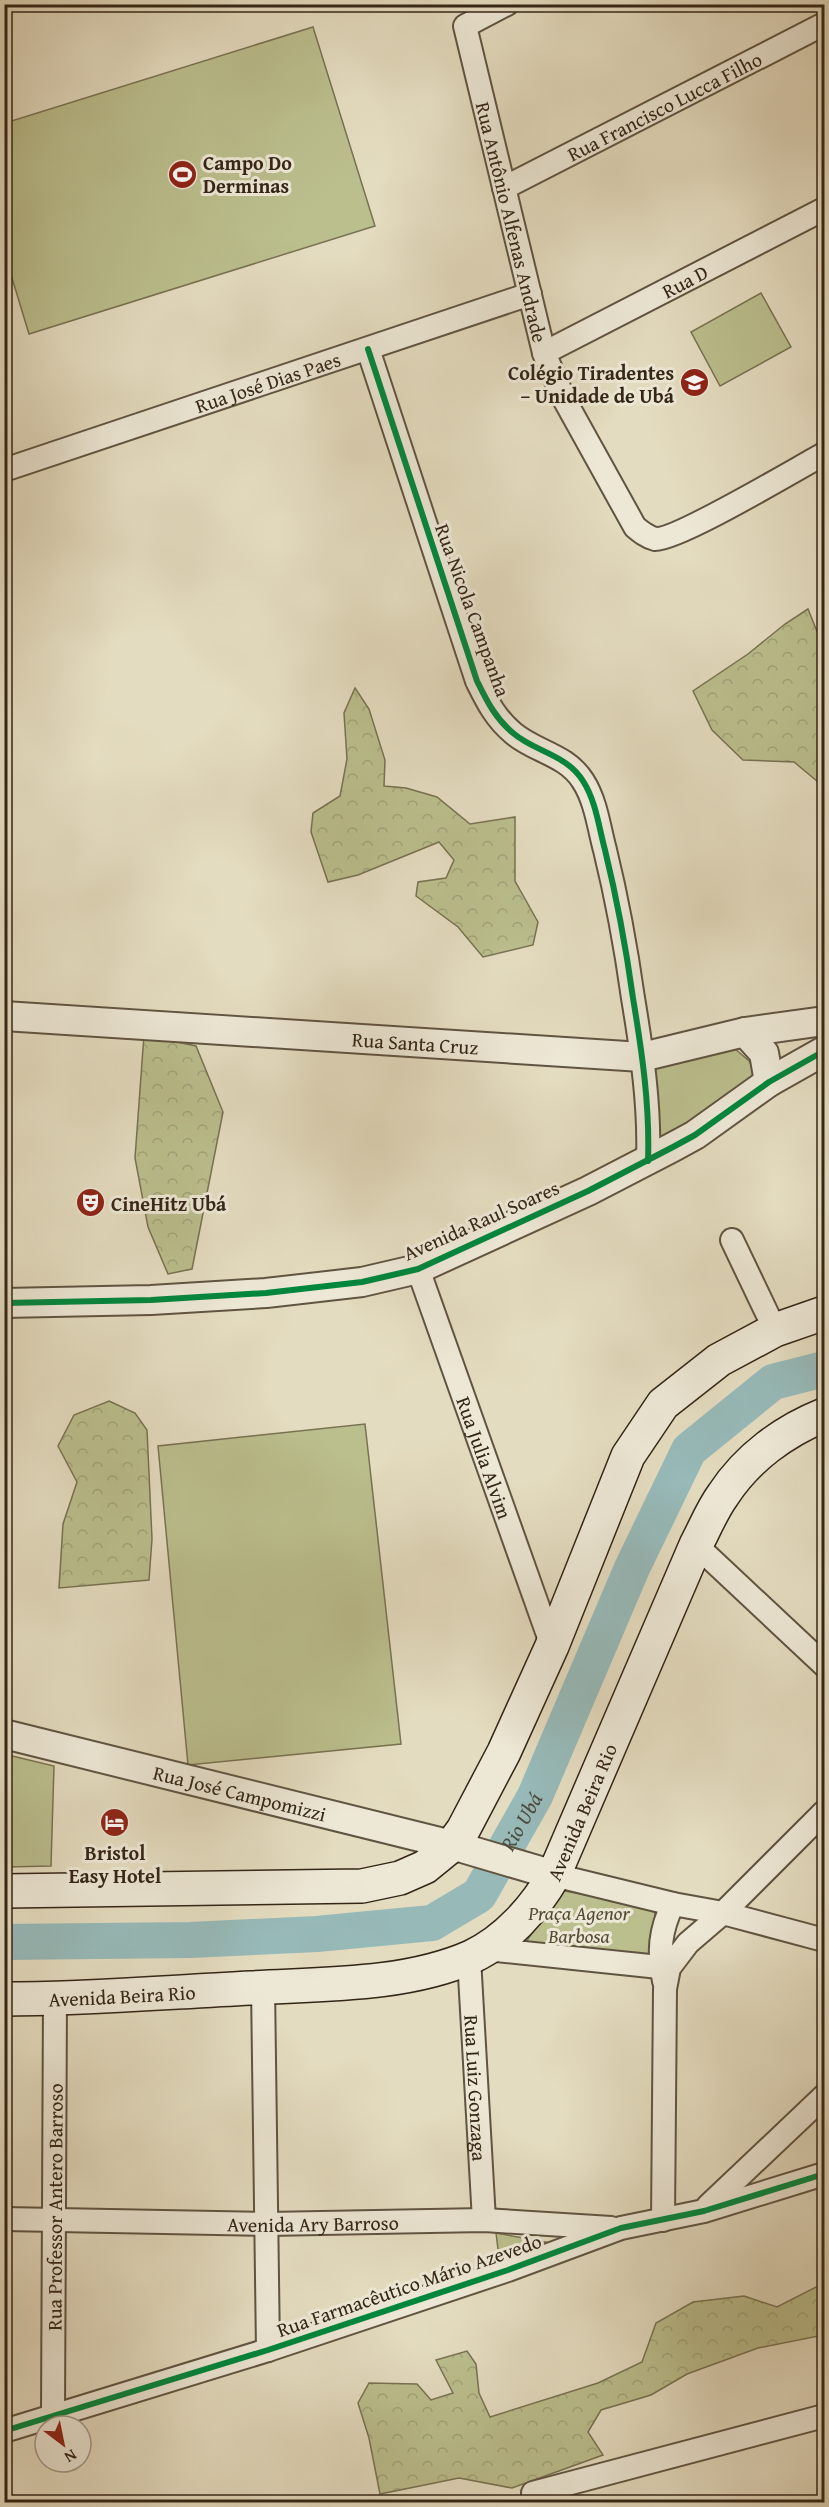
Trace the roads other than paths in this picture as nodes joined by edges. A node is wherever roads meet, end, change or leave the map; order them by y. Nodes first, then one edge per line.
1 (507, 4) edge
2 (463, 15) edge
3 (825, 24) edge
4 (504, 188) junction
5 (825, 209) edge
6 (530, 294) junction
7 (368, 349) junction
8 (544, 353) junction
9 (825, 454) edge
10 (4, 470) edge
11 (4, 1016) edge
12 (825, 1021) edge
13 (745, 1032) junction
14 (825, 1051) edge
15 (642, 1057) junction
16 (769, 1082) junction
17 (648, 1161) junction
18 (732, 1240) dead end
19 (418, 1269) junction
20 (4, 1303) edge
21 (825, 1313) edge
22 (775, 1330) junction
23 (825, 1414) edge
24 (696, 1545) junction
25 (552, 1646) junction
26 (825, 1665) edge
27 (4, 1734) edge
28 (825, 1812) edge
29 (463, 1849) junction
30 (554, 1875) junction
31 (4, 1891) edge
32 (673, 1904) junction
33 (723, 1913) junction
34 (825, 1940) edge
35 (478, 1953) junction
36 (665, 1974) junction
37 (263, 1987) junction
38 (4, 1999) edge
39 (55, 1999) junction
40 (825, 2096) edge
41 (825, 2174) edge
42 (704, 2211) junction
43 (4, 2219) edge
44 (55, 2219) junction
45 (484, 2220) junction
46 (663, 2220) junction
47 (267, 2223) junction
48 (621, 2228) junction
49 (268, 2350) junction
50 (53, 2414) edge
51 (56, 2414) edge
52 (825, 2416) edge
53 (33, 2422) edge
54 (4, 2431) edge
55 (533, 2493) dead end

1 - 2 street, Rua Antônio Alfenas Andrade
2 - 4 street, Rua Antônio Alfenas Andrade
3 - 4 street, Rua Francisco Lucca Filho
4 - 6 street, Rua Antônio Alfenas Andrade
5 - 8 street, Rua D
6 - 7 street, Rua José Dias Paes
6 - 8 street, Rua Antônio Alfenas Andrade
7 - 10 street, Rua José Dias Paes
7 - 15 street, Rua Nicola Campanha
8 - 9 street, Rua Antônio Alfenas Andrade
11 - 15 street, Rua Santa Cruz
12 - 13 street, Rua Santa Cruz
13 - 15 street, Rua Santa Cruz
13 - 16 street
14 - 16 street, Avenida Raul Soares
15 - 17 street, Rua Nicola Campanha
16 - 17 street, Avenida Raul Soares
17 - 19 street, Avenida Raul Soares
18 - 22 street
19 - 20 street, Avenida Raul Soares
19 - 25 street, Rua Julia Alvim
21 - 22 main road
22 - 25 main road
23 - 24 main road, Avenida Beira Rio
24 - 26 street
24 - 30 main road, Avenida Beira Rio
25 - 29 main road
27 - 29 street, Rua José Campomizzi
28 - 33 street
29 - 30 street, Rua José Campomizzi
29 - 31 main road
30 - 32 street
30 - 35 main road, Avenida Beira Rio
32 - 33 street
32 - 36 street
33 - 34 street
33 - 36 street
35 - 36 street
35 - 37 main road, Avenida Beira Rio
35 - 45 street, Rua Luiz Gonzaga
36 - 46 street
37 - 39 main road, Avenida Beira Rio
37 - 47 street
38 - 39 main road, Avenida Beira Rio
39 - 44 street, Rua Professor Antero Barroso
40 - 42 street
41 - 42 street, Rua Farmacêutico Mário Azevedo
42 - 46 street, Rua Farmacêutico Mário Azevedo
43 - 44 street, Avenida Ary Barroso
44 - 47 street, Avenida Ary Barroso
44 - 50 street, Rua Professor Antero Barroso
45 - 47 street, Avenida Ary Barroso
45 - 48 street, Avenida Ary Barroso
46 - 48 street, Rua Farmacêutico Mário Azevedo
47 - 49 street
48 - 49 street, Rua Farmacêutico Mário Azevedo
49 - 51 street, Rua Farmacêutico Mário Azevedo
52 - 55 street
53 - 54 street, Rua Farmacêutico Mário Azevedo

